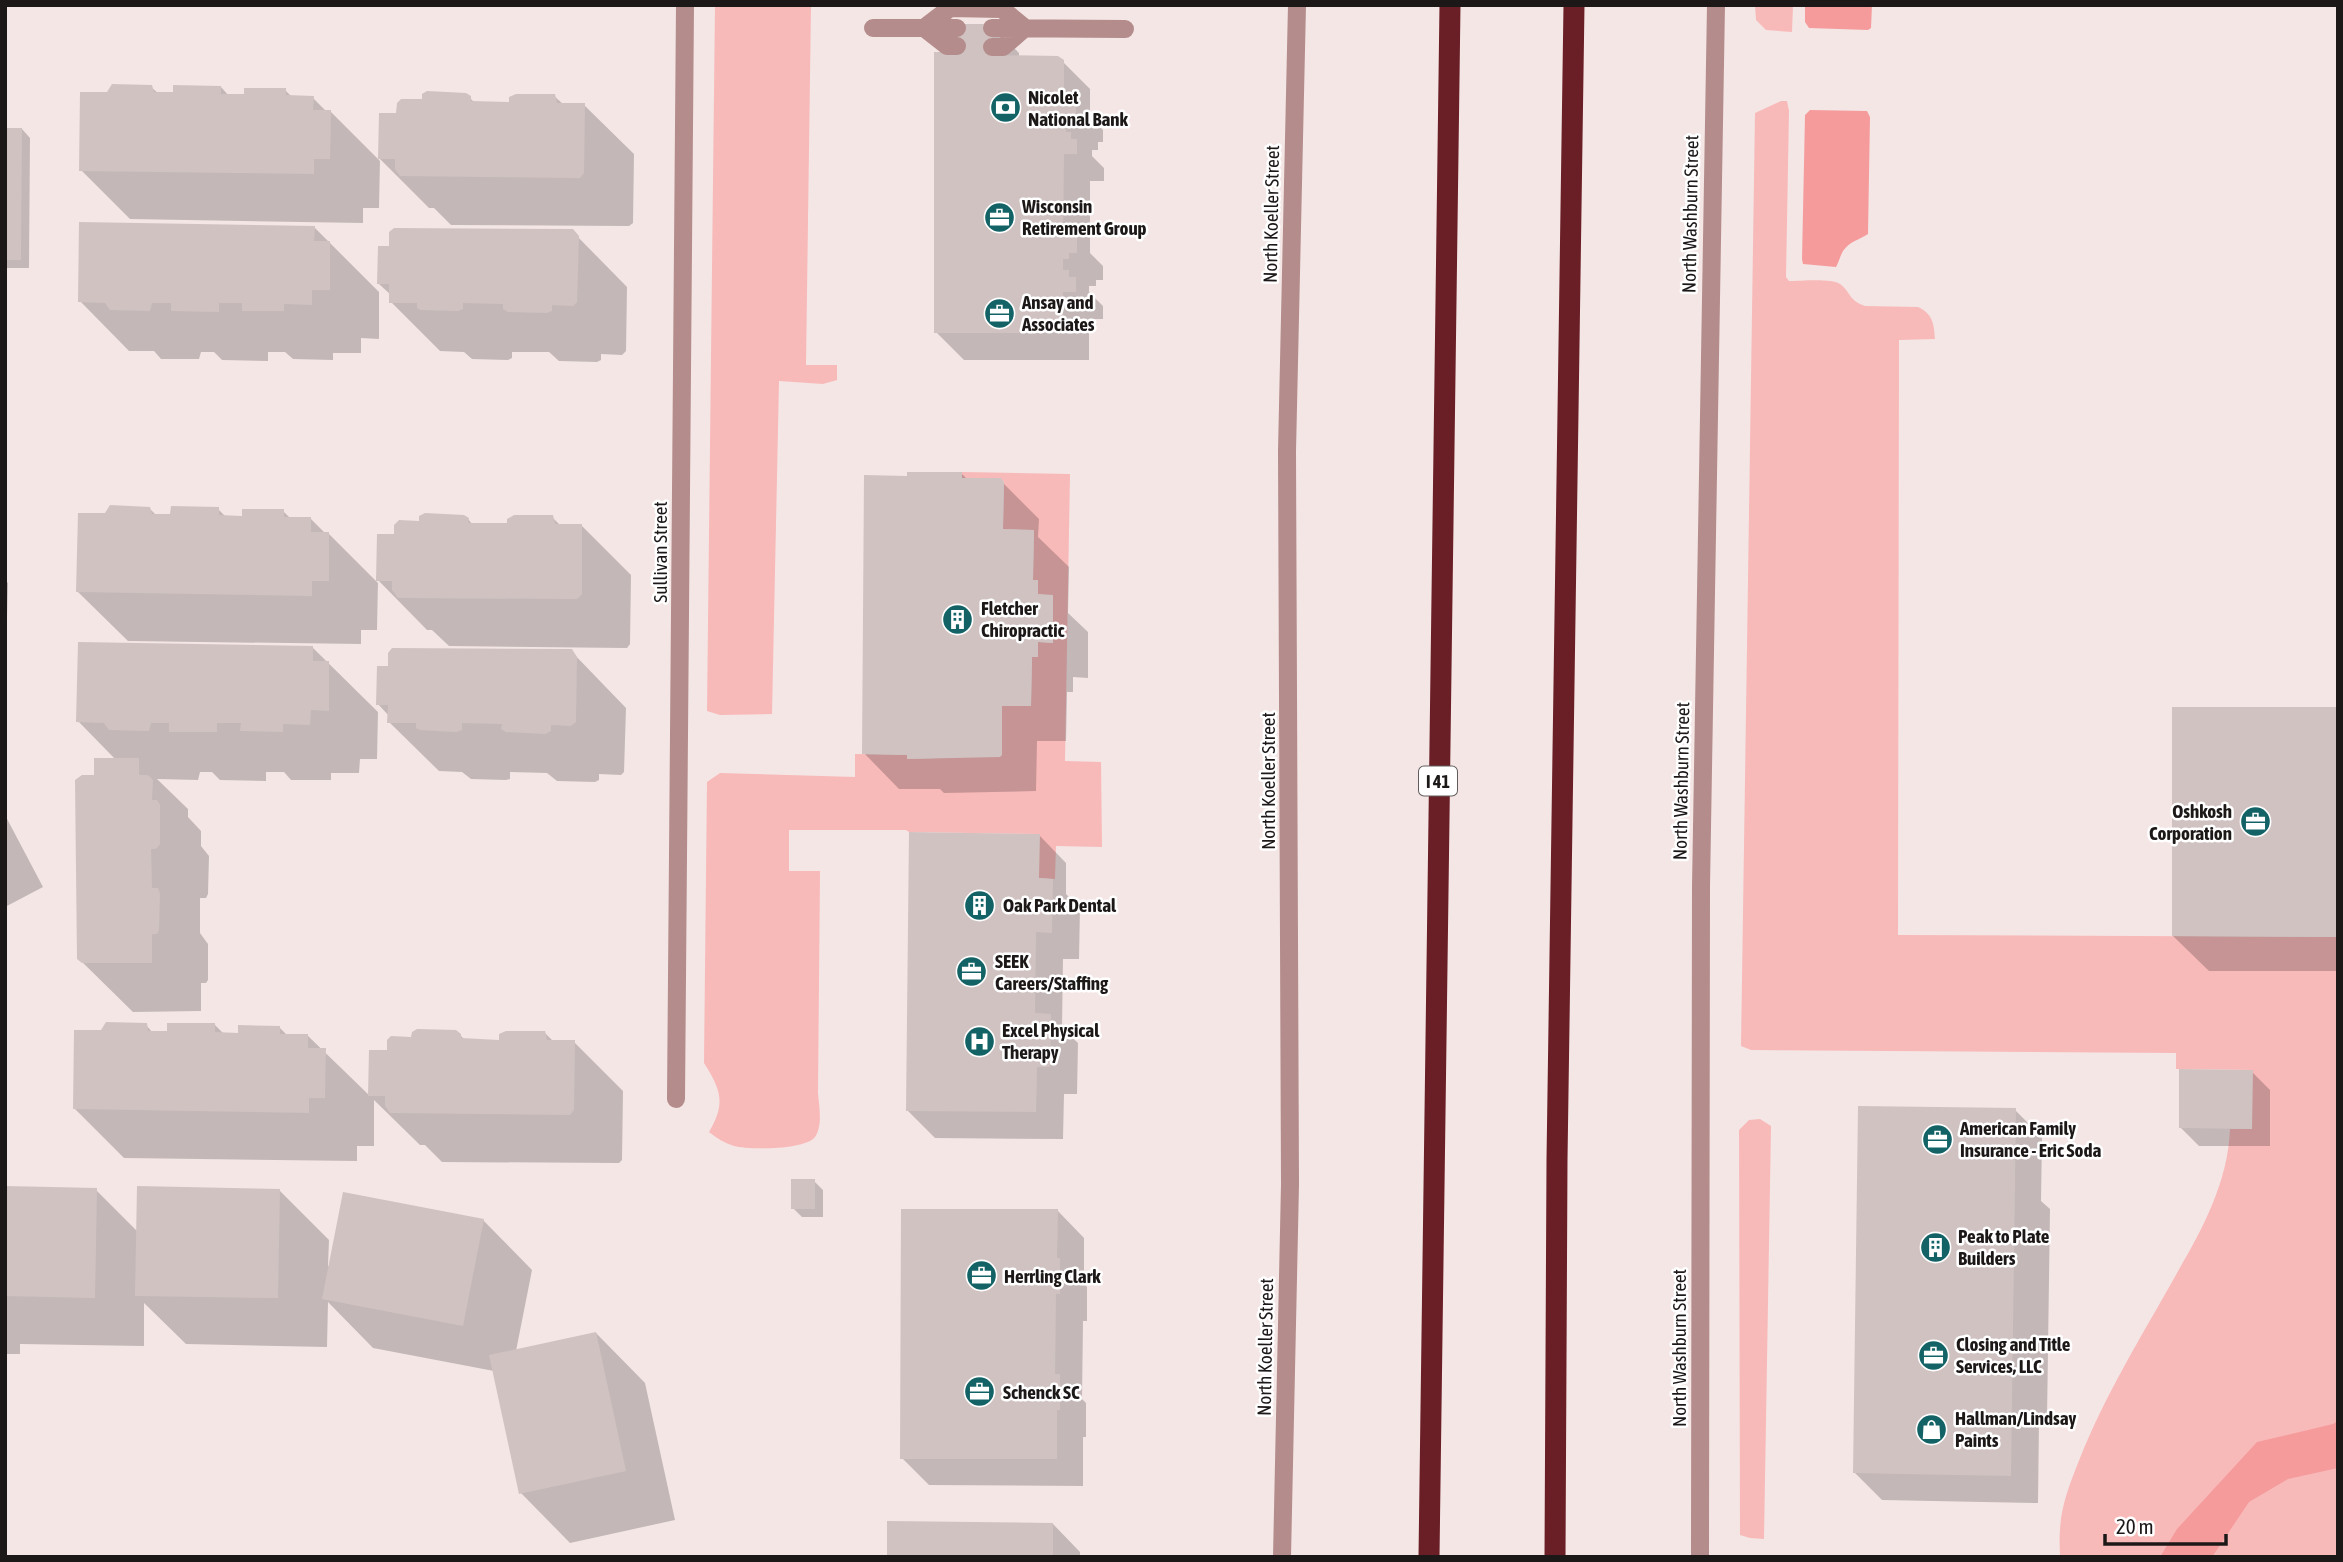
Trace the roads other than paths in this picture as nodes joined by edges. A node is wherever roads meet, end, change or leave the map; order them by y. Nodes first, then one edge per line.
1 (685, 5) edge
2 (1297, 5) edge
3 (1450, 5) edge
4 (1574, 5) edge
5 (1716, 5) edge
6 (873, 28) dead end
7 (924, 28) junction
8 (992, 28) dead end
9 (1025, 28) junction
10 (1125, 29) dead end
11 (957, 37) dead end
12 (992, 47) dead end
13 (676, 1099) dead end
14 (1282, 1557) edge
15 (1429, 1557) edge
16 (1555, 1557) edge
17 (1700, 1557) edge

1 - 13 street, Sullivan Street
2 - 14 street, North Koeller Street
3 - 15 highway, I 41
4 - 16 highway
5 - 17 street, North Washburn Street
6 - 7 street
7 - 9 street
7 - 11 street
8 - 9 street
9 - 10 street
9 - 12 street

